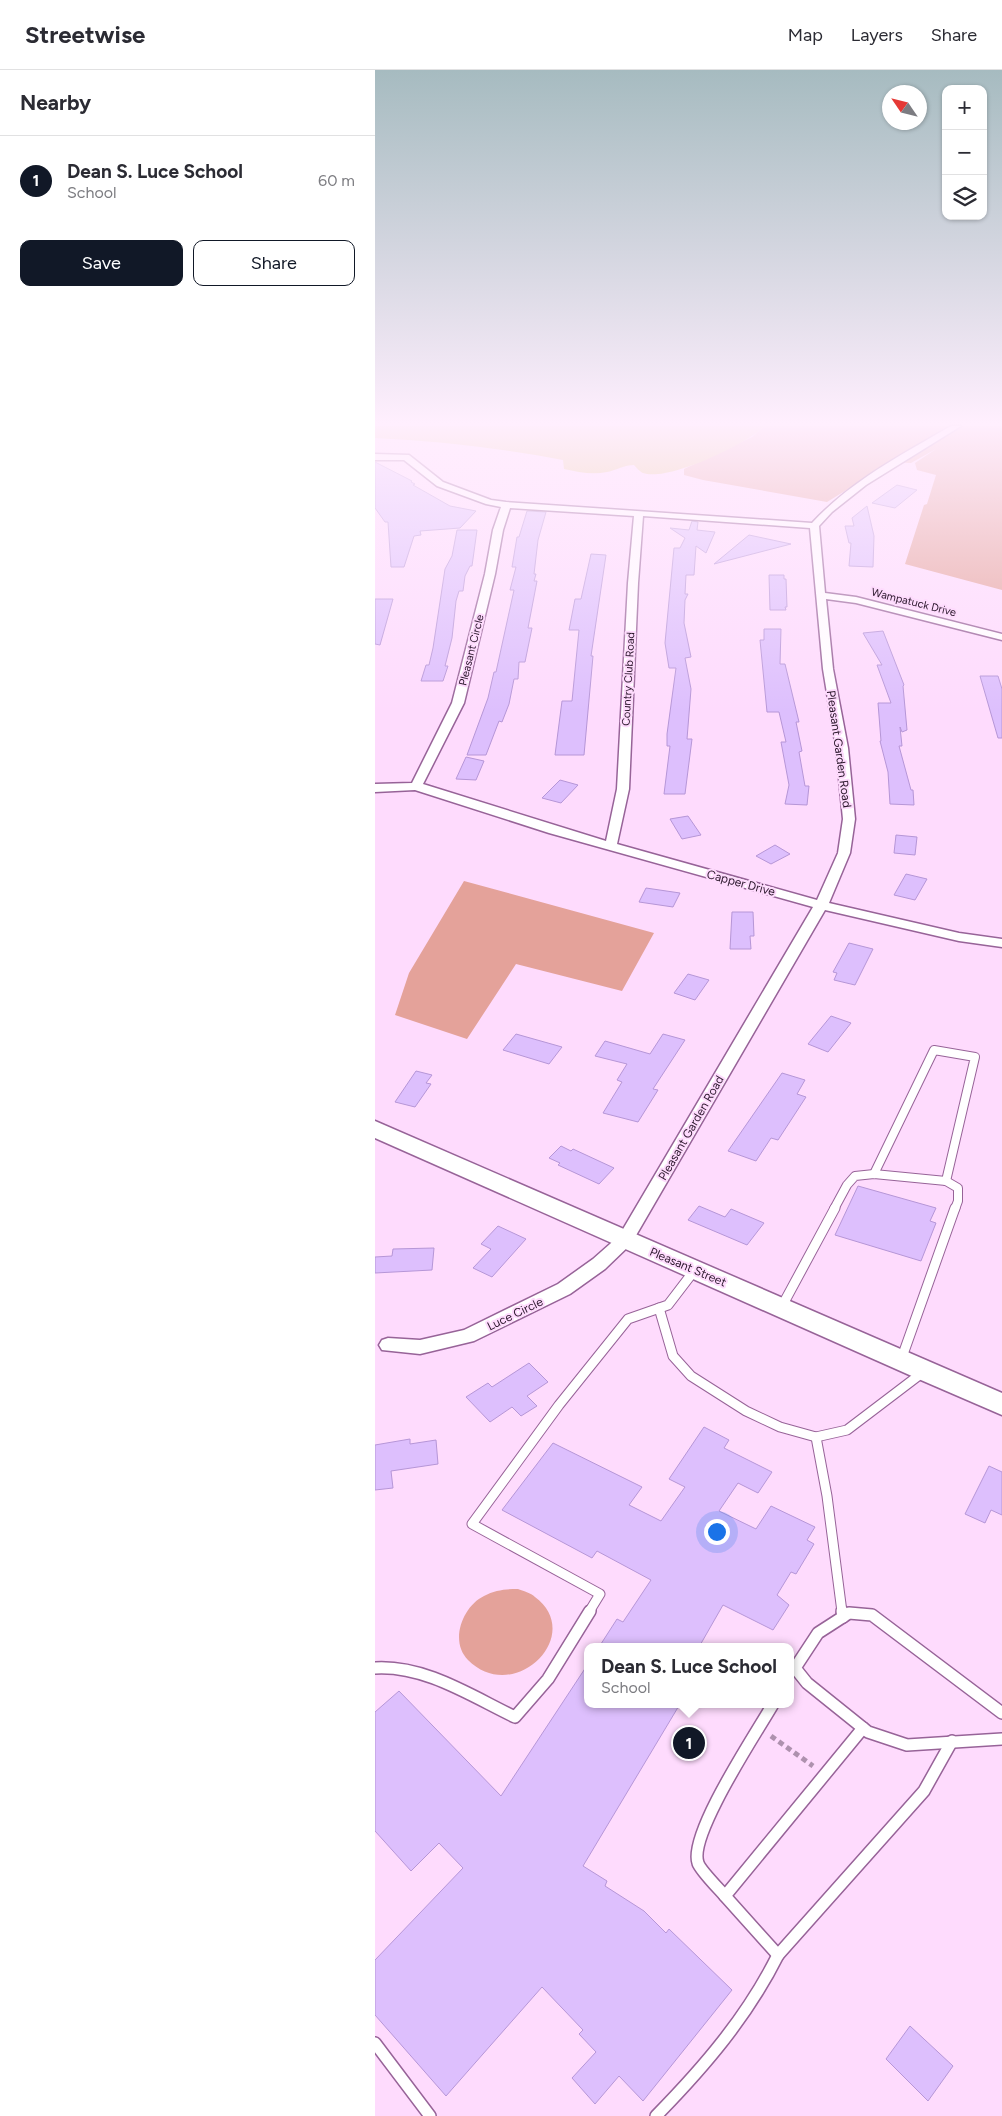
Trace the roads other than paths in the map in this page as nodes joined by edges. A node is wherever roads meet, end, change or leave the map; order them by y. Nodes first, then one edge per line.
1 (501, 521) edge
2 (638, 521) edge
3 (753, 521) edge
4 (818, 521) edge
5 (814, 526) junction
6 (820, 595) junction
7 (1002, 637) edge
8 (416, 786) junction
9 (375, 788) edge
10 (611, 845) junction
11 (821, 905) junction
12 (1002, 944) edge
13 (375, 1129) edge
14 (874, 1174) junction
15 (946, 1181) junction
16 (625, 1240) junction
17 (695, 1269) junction
18 (659, 1308) junction
19 (781, 1308) junction
20 (388, 1345) dead end
21 (901, 1362) junction
22 (924, 1371) junction
23 (1002, 1404) edge
24 (816, 1437) junction
25 (843, 1617) junction
26 (375, 1668) edge
27 (794, 1670) edge
28 (794, 1673) edge
29 (770, 1708) edge
30 (1002, 1713) edge
31 (863, 1728) junction
32 (1002, 1739) edge
33 (952, 1741) junction
34 (725, 1896) junction
35 (778, 1955) junction
36 (375, 2043) edge
37 (430, 2116) edge
38 (656, 2116) edge

1 - 8 street, Pleasant Circle
2 - 10 street, Country Club Road
3 - 5 street
4 - 5 street
5 - 6 street, Pleasant Garden Road
6 - 7 street, Wampatuck Drive
6 - 11 street, Pleasant Garden Road
8 - 9 street
8 - 10 street, Capper Drive
10 - 11 street, Capper Drive
11 - 12 street, Capper Drive
11 - 16 street, Pleasant Garden Road
13 - 16 main road, Pleasant Street
14 - 15 lane
14 - 15 lane
14 - 19 lane
15 - 21 lane
16 - 17 main road, Pleasant Street
16 - 20 street, Luce Circle
17 - 18 lane
17 - 19 main road, Pleasant Street
18 - 24 lane
18 - 26 lane
19 - 21 main road, Pleasant Street
21 - 22 main road, Pleasant Street
22 - 23 main road, Pleasant Street
22 - 24 lane
24 - 25 lane
25 - 27 lane
25 - 30 lane
28 - 31 lane
29 - 34 lane
31 - 33 lane
31 - 34 lane
32 - 33 lane
33 - 35 lane
34 - 35 lane
35 - 38 lane
36 - 37 lane

